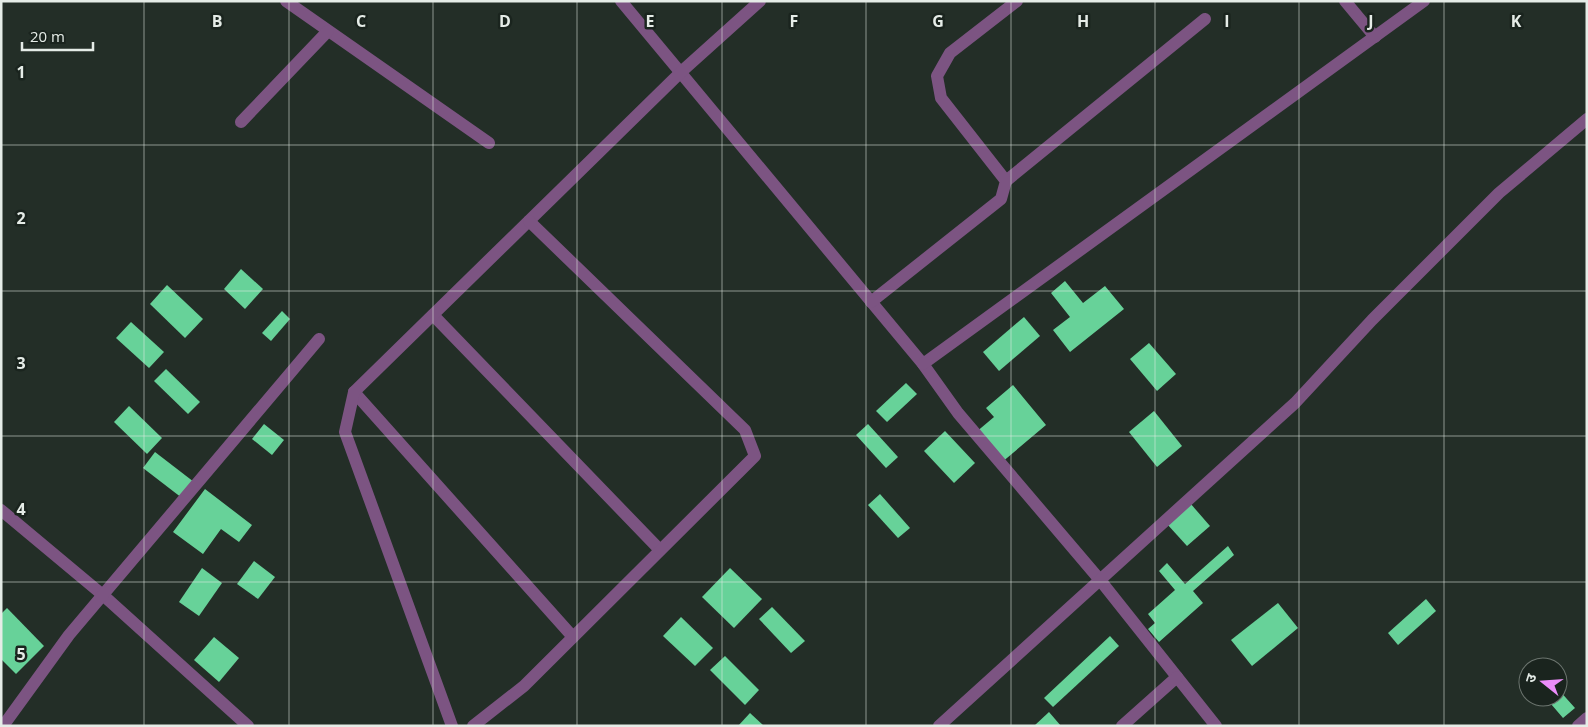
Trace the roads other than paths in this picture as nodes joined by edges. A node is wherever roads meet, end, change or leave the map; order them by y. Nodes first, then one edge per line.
1 (286, 1) edge
2 (621, 1) edge
3 (760, 1) edge
4 (1017, 1) edge
5 (1345, 1) edge
6 (1424, 1) edge
7 (1205, 19) dead end
8 (328, 31) junction
9 (1375, 36) junction
10 (681, 72) junction
11 (1587, 119) edge
12 (241, 122) dead end
13 (489, 143) dead end
14 (1006, 181) junction
15 (529, 221) junction
16 (871, 302) junction
17 (433, 315) junction
18 (319, 338) dead end
19 (923, 364) junction
20 (354, 392) junction
21 (1, 510) edge
22 (660, 550) junction
23 (1100, 580) junction
24 (104, 596) junction
25 (573, 637) junction
26 (1176, 676) junction
27 (1587, 718) edge
28 (3, 726) edge
29 (248, 726) edge
30 (452, 726) edge
31 (473, 726) edge
32 (940, 726) edge
33 (1122, 726) edge
34 (1216, 726) edge
35 (1578, 726) edge

1 - 8 street
2 - 10 street
3 - 10 street
4 - 14 street
5 - 9 street
6 - 9 street
7 - 14 street
8 - 12 street
8 - 13 street
9 - 19 street
10 - 15 street
10 - 16 street
11 - 23 street
14 - 16 street
15 - 17 street
15 - 22 street
16 - 19 street
17 - 20 street
17 - 22 street
18 - 24 street
19 - 23 street
20 - 25 street
20 - 30 street
21 - 24 street
22 - 25 street
23 - 26 street
23 - 32 street
24 - 28 street
24 - 29 street
25 - 31 street
26 - 33 street
26 - 34 street
27 - 35 street

